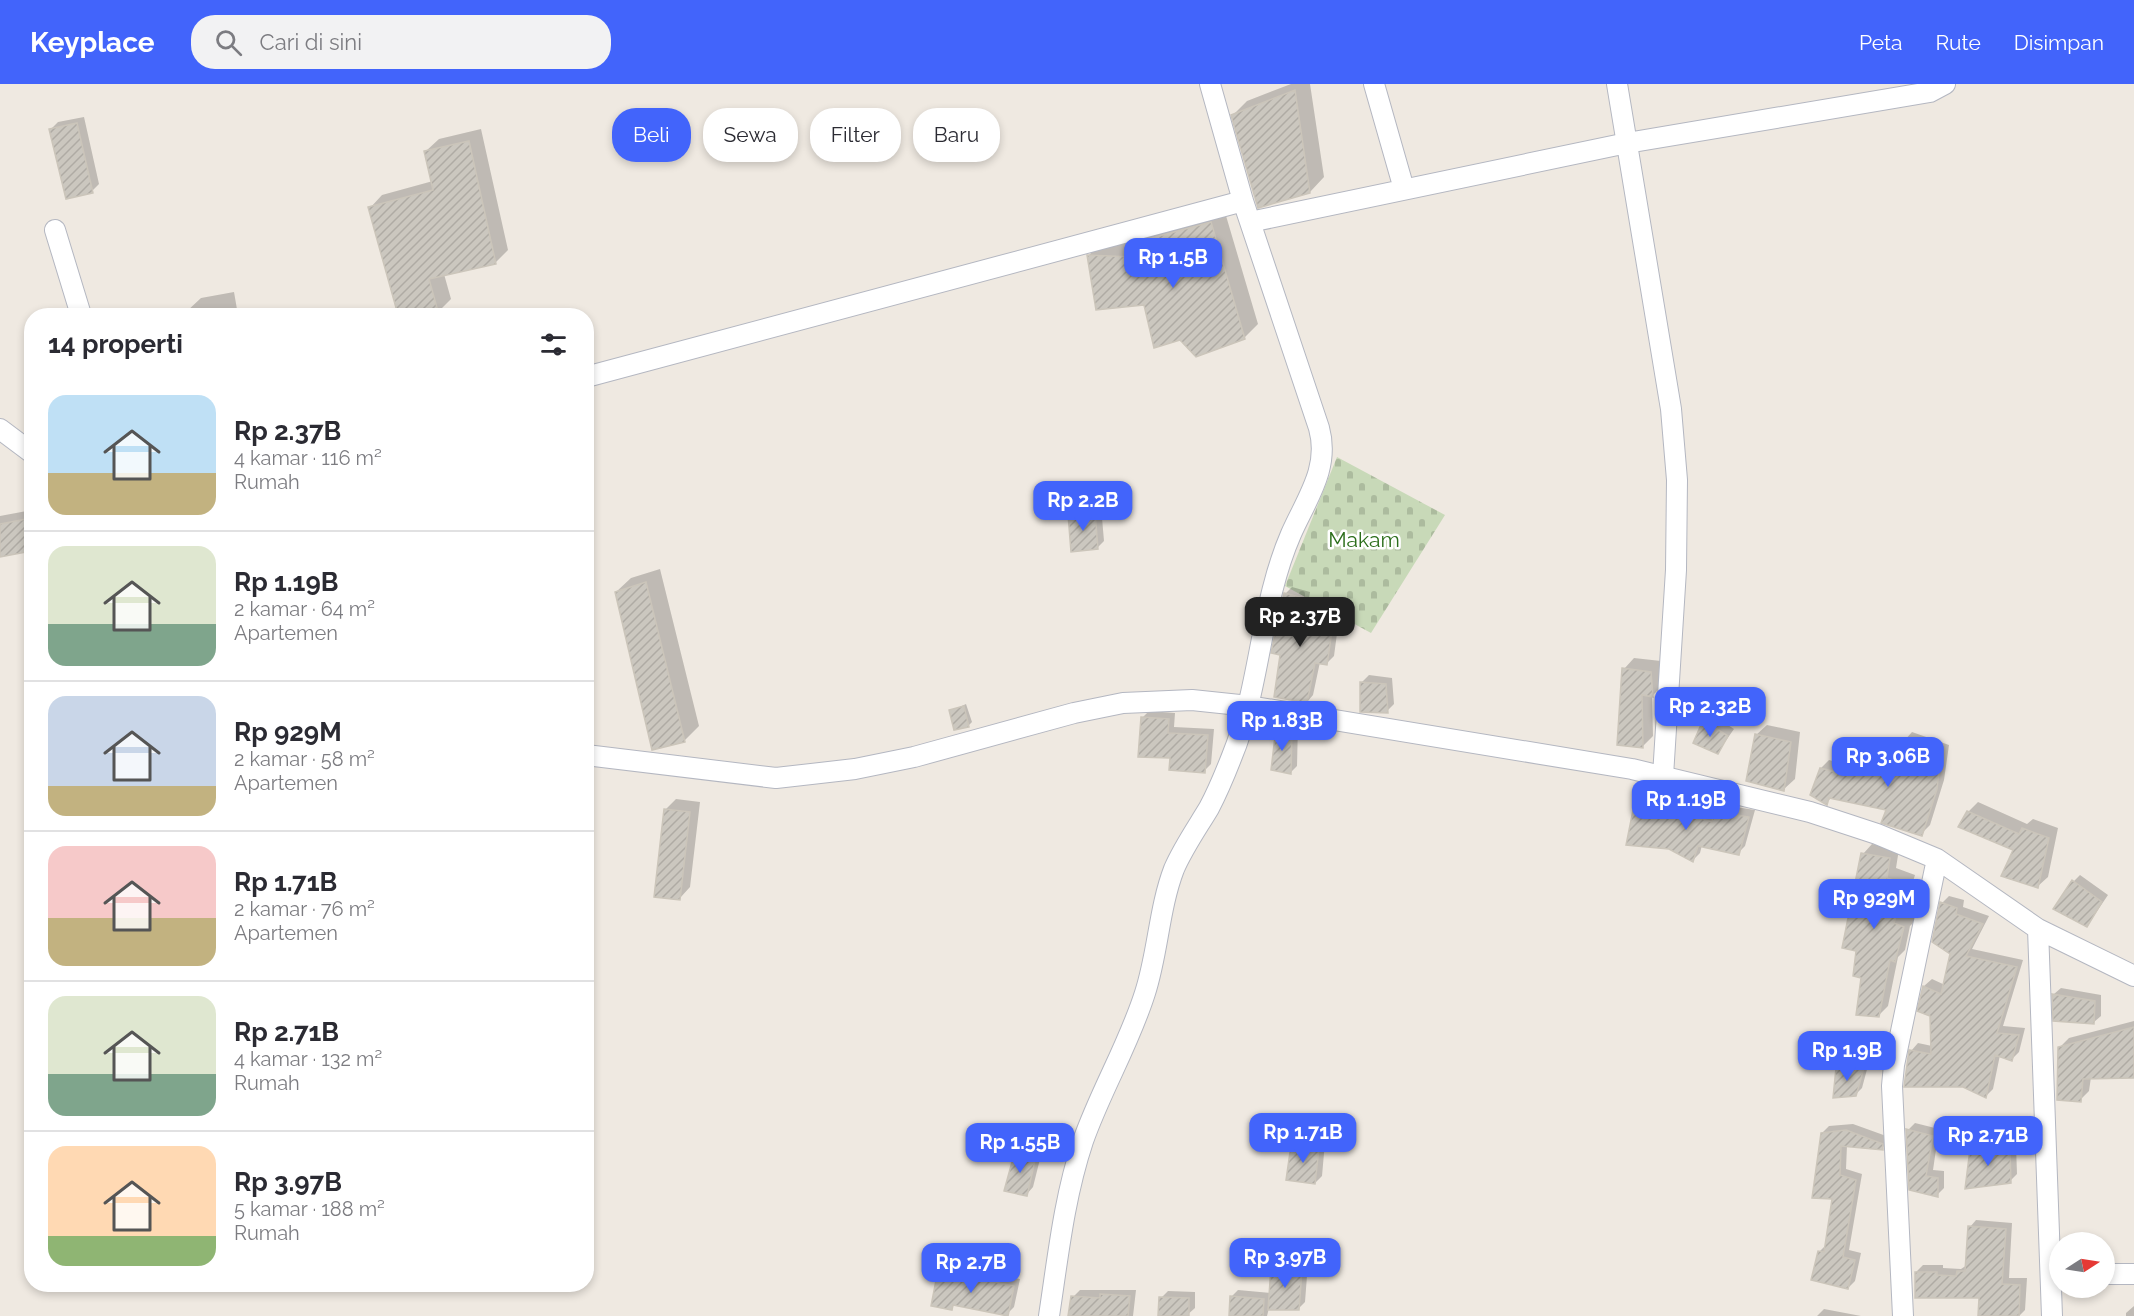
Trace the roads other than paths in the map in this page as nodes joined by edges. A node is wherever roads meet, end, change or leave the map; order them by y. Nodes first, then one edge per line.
1 (1210, 84) edge
2 (1374, 84) edge
3 (1617, 84) edge
4 (1945, 84) edge
5 (1627, 143) junction
6 (1404, 189) junction
7 (1243, 201) junction
8 (1250, 222) junction
9 (55, 230) dead end
10 (79, 308) edge
11 (594, 375) edge
12 (0, 429) edge
13 (24, 447) edge
14 (1249, 706) junction
15 (594, 756) edge
16 (1663, 776) junction
17 (1936, 859) junction
18 (2038, 929) junction
19 (2134, 976) edge
20 (2053, 1232) edge
21 (2115, 1274) edge
22 (2134, 1274) edge
23 (2053, 1298) edge
24 (1049, 1316) edge
25 (1903, 1316) edge
26 (2052, 1316) edge

1 - 7 street
2 - 6 street
3 - 5 street
4 - 5 street
5 - 6 street
5 - 16 street
6 - 8 street
7 - 8 street
7 - 11 street
8 - 14 street
9 - 10 street
12 - 13 street
14 - 15 street
14 - 16 street
14 - 24 street
16 - 17 street
17 - 18 street
17 - 25 street
18 - 19 street
18 - 20 street
21 - 22 street
23 - 26 street

